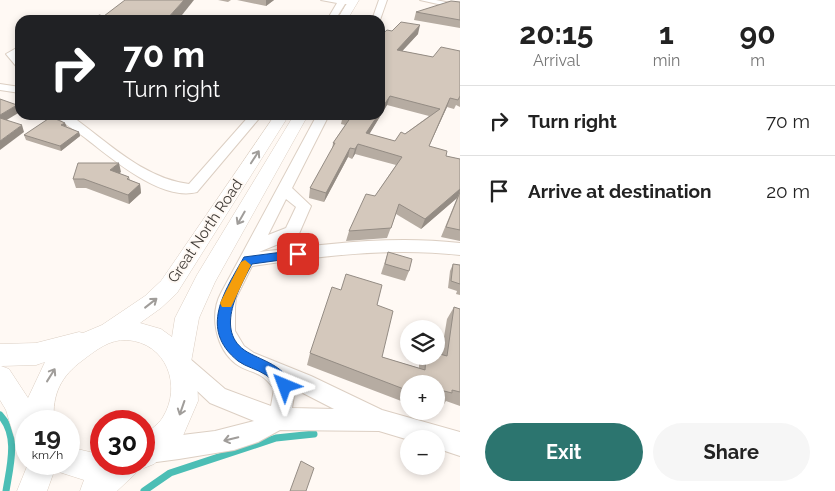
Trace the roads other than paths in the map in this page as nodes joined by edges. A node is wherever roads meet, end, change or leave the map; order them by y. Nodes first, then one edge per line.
1 (325, 0) edge
2 (383, 0) edge
3 (424, 0) edge
4 (348, 1) edge
5 (460, 7) edge
6 (335, 15) edge
7 (344, 15) edge
8 (378, 15) edge
9 (0, 87) edge
10 (15, 89) edge
11 (69, 120) edge
12 (252, 120) edge
13 (279, 120) edge
14 (297, 120) edge
15 (320, 120) edge
16 (283, 188) junction
17 (460, 249) edge
18 (252, 253) junction
19 (105, 333) junction
20 (0, 355) edge
21 (179, 362) junction
22 (272, 371) junction
23 (0, 377) edge
24 (23, 410) edge
25 (41, 410) edge
26 (276, 420) junction
27 (379, 420) junction
28 (460, 444) edge
29 (155, 445) edge
30 (155, 454) edge
31 (30, 475) edge
32 (38, 475) edge
33 (114, 475) edge
34 (31, 491) edge
35 (95, 491) edge

1 - 4 street
2 - 8 street
3 - 5 street
4 - 6 street
4 - 7 main road
9 - 10 street
11 - 12 street
19 -> 13 main road, Great North Road
14 -> 21 main road, Great North Road
15 - 16 street
16 - 18 street
16 - 18 street
17 - 18 street
18 - 22 street
19 - 20 main road
19 - 21 main road
25 -> 19 main road
21 - 26 street
21 -> 29 main road
22 - 26 street
22 - 27 street
23 - 24 main road
26 - 27 street
26 -> 30 street
27 - 28 street
31 - 34 main road
32 - 34 main road
33 - 35 main road

